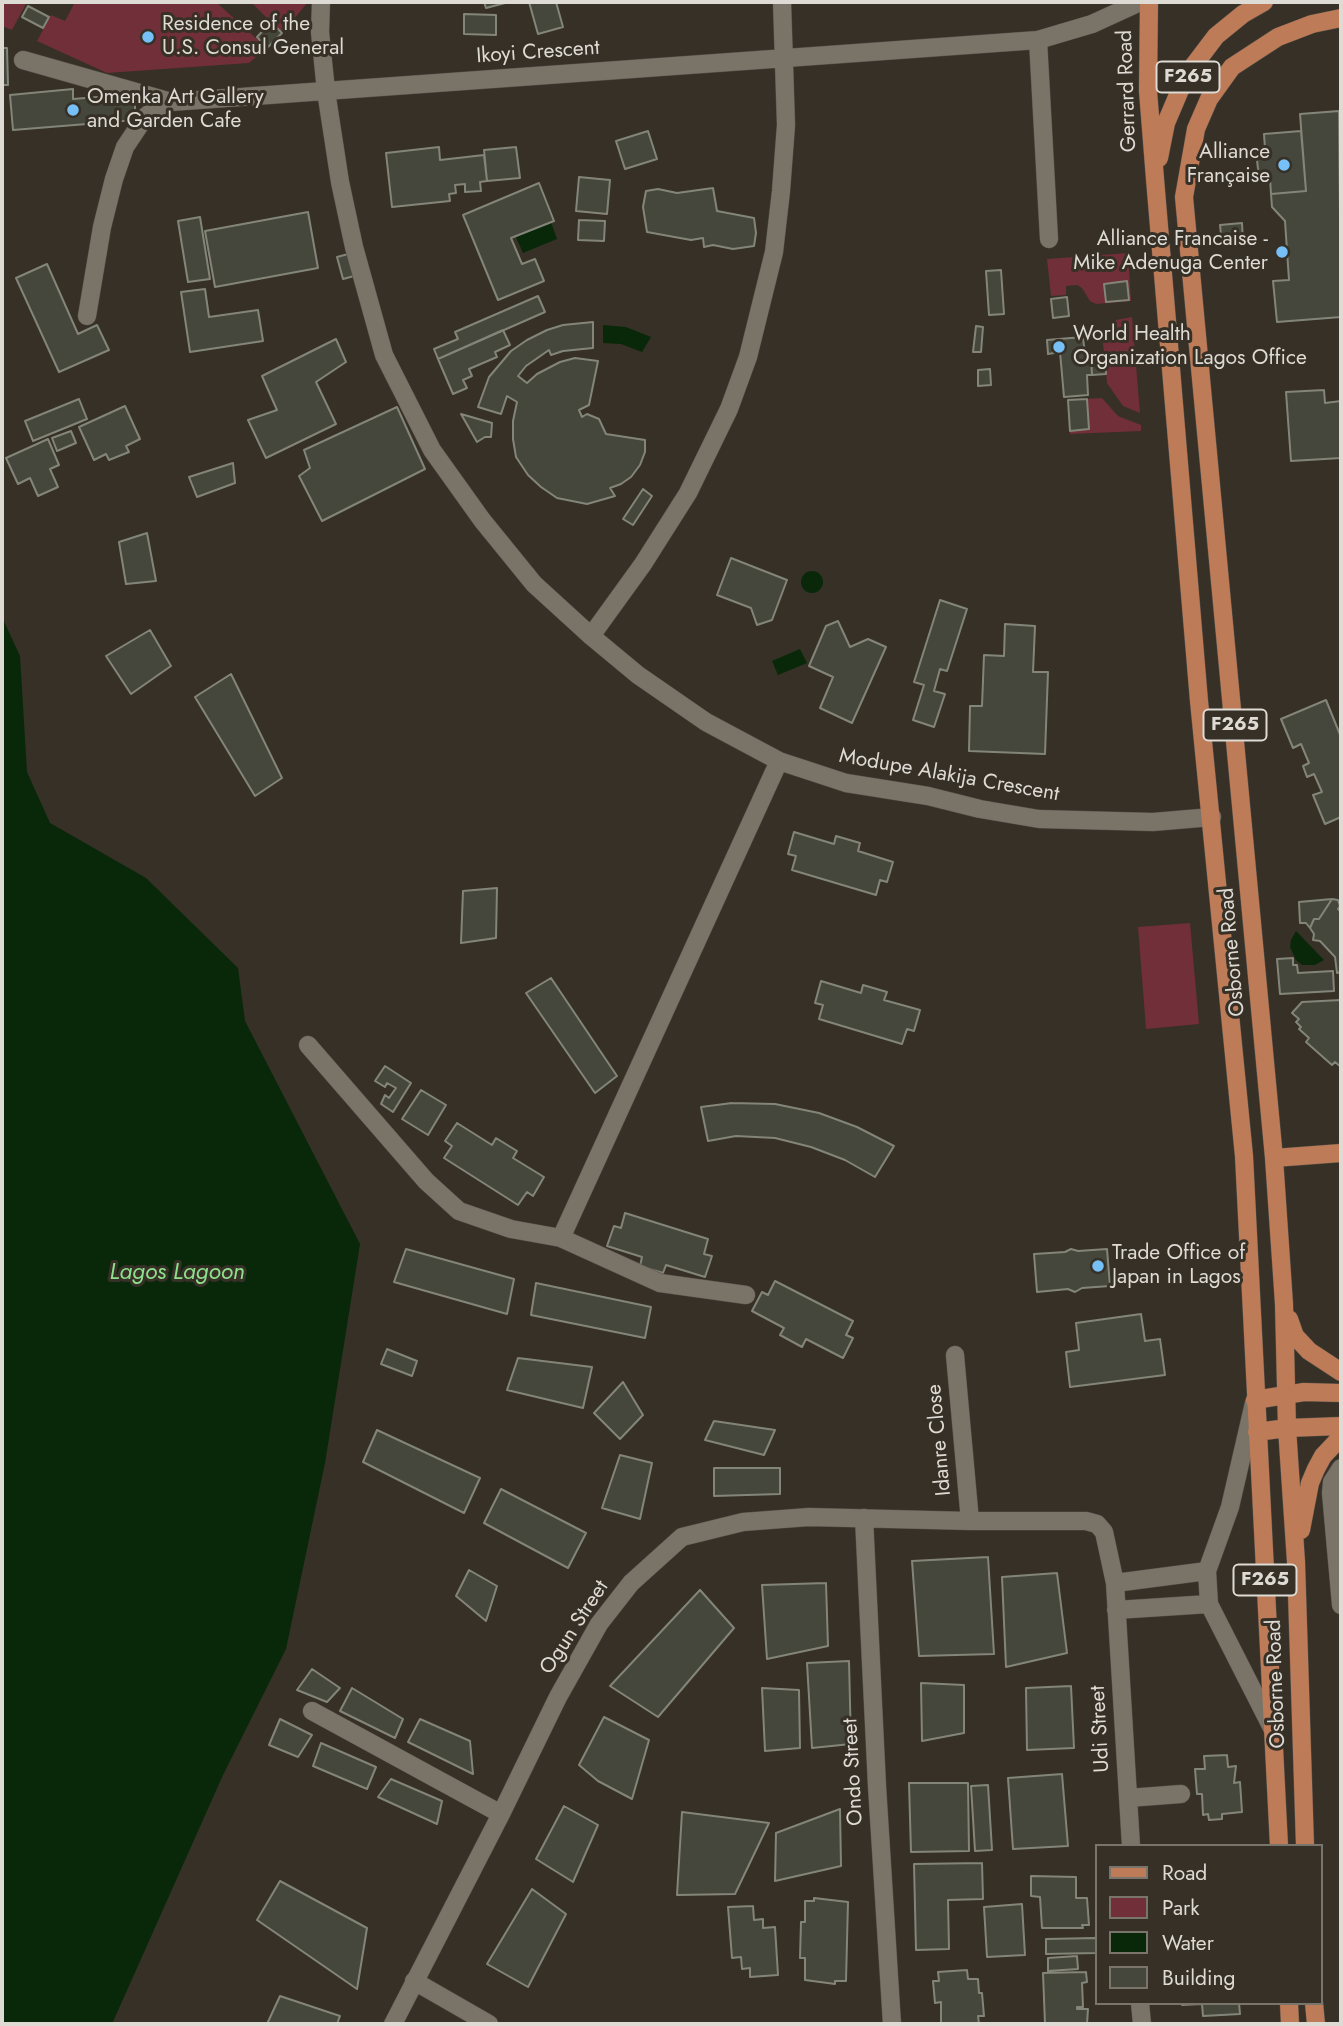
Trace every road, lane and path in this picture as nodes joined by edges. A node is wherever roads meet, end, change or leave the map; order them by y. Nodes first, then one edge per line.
1 (321, 2) edge
2 (782, 2) edge
3 (1140, 2) edge
4 (1149, 2) edge
5 (1264, 2) edge
6 (1341, 18) edge
7 (1038, 40) junction
8 (784, 58) junction
9 (23, 60) dead end
10 (326, 91) junction
11 (171, 102) junction
12 (1155, 179) junction
13 (1049, 239) dead end
14 (87, 316) dead end
15 (591, 636) junction
16 (779, 761) junction
17 (1212, 817) junction
18 (308, 1045) dead end
19 (1341, 1153) edge
20 (1274, 1158) junction
21 (561, 1238) junction
22 (747, 1296) dead end
23 (1284, 1304) junction
24 (955, 1355) dead end
25 (1341, 1372) edge
26 (1341, 1393) edge
27 (1287, 1394) junction
28 (1255, 1400) junction
29 (1341, 1426) edge
30 (1287, 1428) junction
31 (1257, 1432) junction
32 (1341, 1437) edge
33 (1341, 1468) edge
34 (864, 1518) junction
35 (970, 1521) junction
36 (1296, 1562) junction
37 (1207, 1571) junction
38 (1115, 1583) junction
39 (1209, 1604) junction
40 (1341, 1605) edge
41 (1116, 1609) junction
42 (312, 1711) dead end
43 (1272, 1728) junction
44 (1181, 1794) dead end
45 (1128, 1798) junction
46 (501, 1814) junction
47 (1131, 1844) edge
48 (1279, 1844) edge
49 (1305, 1844) edge
50 (414, 1981) junction
51 (1140, 2005) edge
52 (1289, 2005) edge
53 (1314, 2005) edge
54 (393, 2024) edge
55 (489, 2024) edge
56 (892, 2024) edge
57 (1142, 2024) edge
58 (1290, 2024) edge
59 (1316, 2024) edge

1 - 10 street, Modupe Alakija Crescent
2 - 8 street
3 - 7 street, Ikoyi Crescent
4 - 12 main road, Gerrard Road
5 - 12 main road, F265
6 - 20 main road, Osborne Road / F265
7 - 8 street, Ikoyi Crescent
7 - 13 street
8 - 10 street, Ikoyi Crescent
8 - 15 street
9 - 11 street
10 - 11 street, Ikoyi Crescent
10 - 15 street, Modupe Alakija Crescent
11 - 14 street, Ikoyi Crescent
12 - 17 main road, Osborne Road / F265
15 - 16 street, Modupe Alakija Crescent
16 - 17 street, Modupe Alakija Crescent
16 - 21 street
17 - 28 main road, Osborne Road / F265
18 - 21 street
19 - 20 main road
20 - 23 main road, Osborne Road / F265
21 - 22 street
23 - 25 main road
23 - 27 main road, Osborne Road / F265
24 - 35 street, Idanre Close
26 - 27 main road
27 - 28 main road
27 - 30 main road, Osborne Road / F265
28 - 31 main road, Osborne Road / F265
28 - 37 street
29 - 30 main road
30 - 31 main road
30 - 36 main road, Osborne Road / F265
31 - 43 main road, Osborne Road / F265
32 - 36 main road
33 - 40 street
34 - 35 street, Ogun Street
34 - 46 street, Ogun Street
34 - 56 street, Ondo Street
35 - 38 street, Ogun Street
36 - 49 main road, Osborne Road / F265
37 - 38 street
37 - 39 street
38 - 41 street, Ogun Street
39 - 41 street
39 - 43 street
41 - 45 street, Udi Street
42 - 46 street
43 - 48 main road, Osborne Road / F265
44 - 45 street
45 - 47 street, Udi Street
46 - 50 street, Ogun Street
50 - 54 street, Ogun Street
50 - 55 street
51 - 57 street
52 - 58 main road
53 - 59 main road

